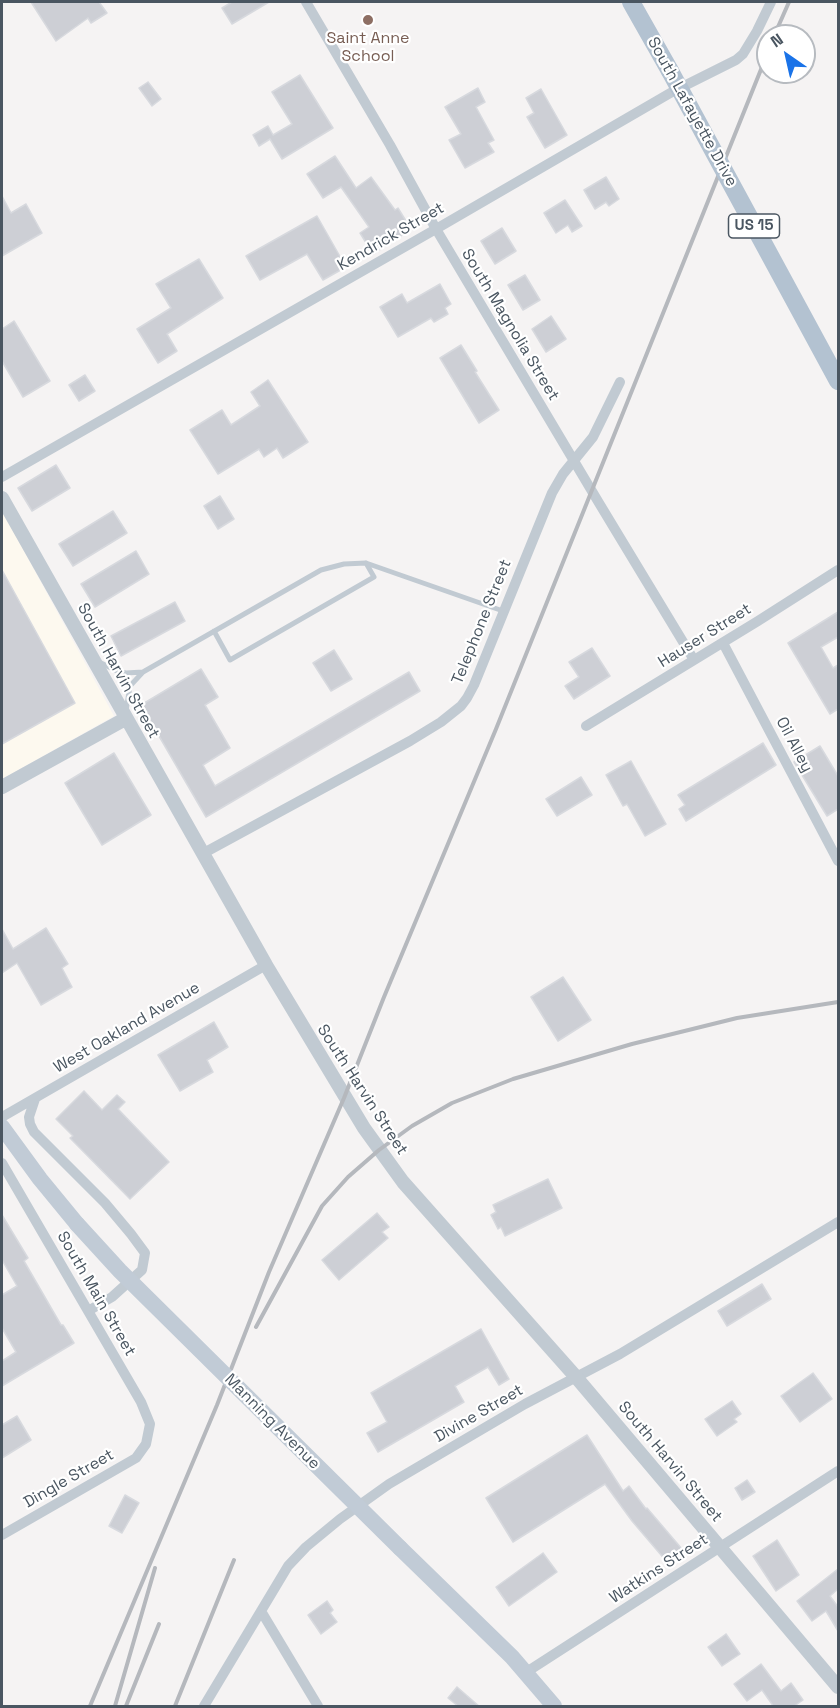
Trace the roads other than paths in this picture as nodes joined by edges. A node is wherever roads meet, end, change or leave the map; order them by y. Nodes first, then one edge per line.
1 (306, 2) edge
2 (631, 2) edge
3 (771, 2) edge
4 (436, 229) junction
5 (838, 381) edge
6 (620, 382) dead end
7 (574, 460) junction
8 (2, 477) edge
9 (2, 498) edge
10 (366, 563) junction
11 (838, 570) edge
12 (503, 611) junction
13 (214, 631) junction
14 (723, 643) junction
15 (92, 659) junction
16 (694, 660) junction
17 (143, 672) junction
18 (125, 719) junction
19 (586, 726) dead end
20 (2, 787) edge
21 (202, 854) junction
22 (838, 861) edge
23 (266, 965) junction
24 (34, 1099) junction
25 (2, 1117) edge
26 (2, 1127) edge
27 (2, 1162) edge
28 (838, 1222) edge
29 (88, 1311) junction
30 (576, 1377) junction
31 (146, 1444) joint
32 (838, 1471) edge
33 (2, 1535) edge
34 (721, 1547) junction
35 (261, 1611) junction
36 (525, 1673) junction
37 (838, 1687) edge
38 (204, 1707) edge
39 (318, 1707) edge
40 (554, 1707) edge

1 - 4 street, South Magnolia Street
2 - 5 main road, South Lafayette Drive / US 15, bridge
3 - 4 street, Kendrick Street
4 - 7 street, South Magnolia Street
4 - 8 street, Kendrick Street
6 - 7 street, Telephone Street
7 - 12 street, Telephone Street
7 - 16 street, South Magnolia Street
9 - 15 street, South Harvin Street
10 - 12 lane
10 - 13 lane
10 - 13 lane
11 - 14 street, Hauser Street
12 - 21 street, Telephone Street
13 - 17 lane
14 - 16 street, Hauser Street
14 - 22 street, Oil Alley
15 - 17 lane
15 - 18 street, South Harvin Street
16 - 19 street, Hauser Street
17 - 18 lane
18 - 20 street
18 - 21 street, South Harvin Street
21 - 23 street, South Harvin Street
23 - 24 street, West Oakland Avenue
23 - 30 street, South Harvin Street
24 - 25 street, West Oakland Avenue
24 - 29 street
26 - 36 main road, Manning Avenue, bridge
27 - 29 street, South Main Street
28 - 30 street, Divine Street
29 - 31 street, South Main Street
30 - 34 street, South Harvin Street
30 - 35 street, Divine Street
31 - 33 street, Dingle Street
32 - 34 street, Watkins Street
34 - 36 street, Watkins Street
34 - 37 street, South Harvin Street
35 - 38 street, Divine Street
35 - 39 street
36 - 40 main road, Manning Avenue

